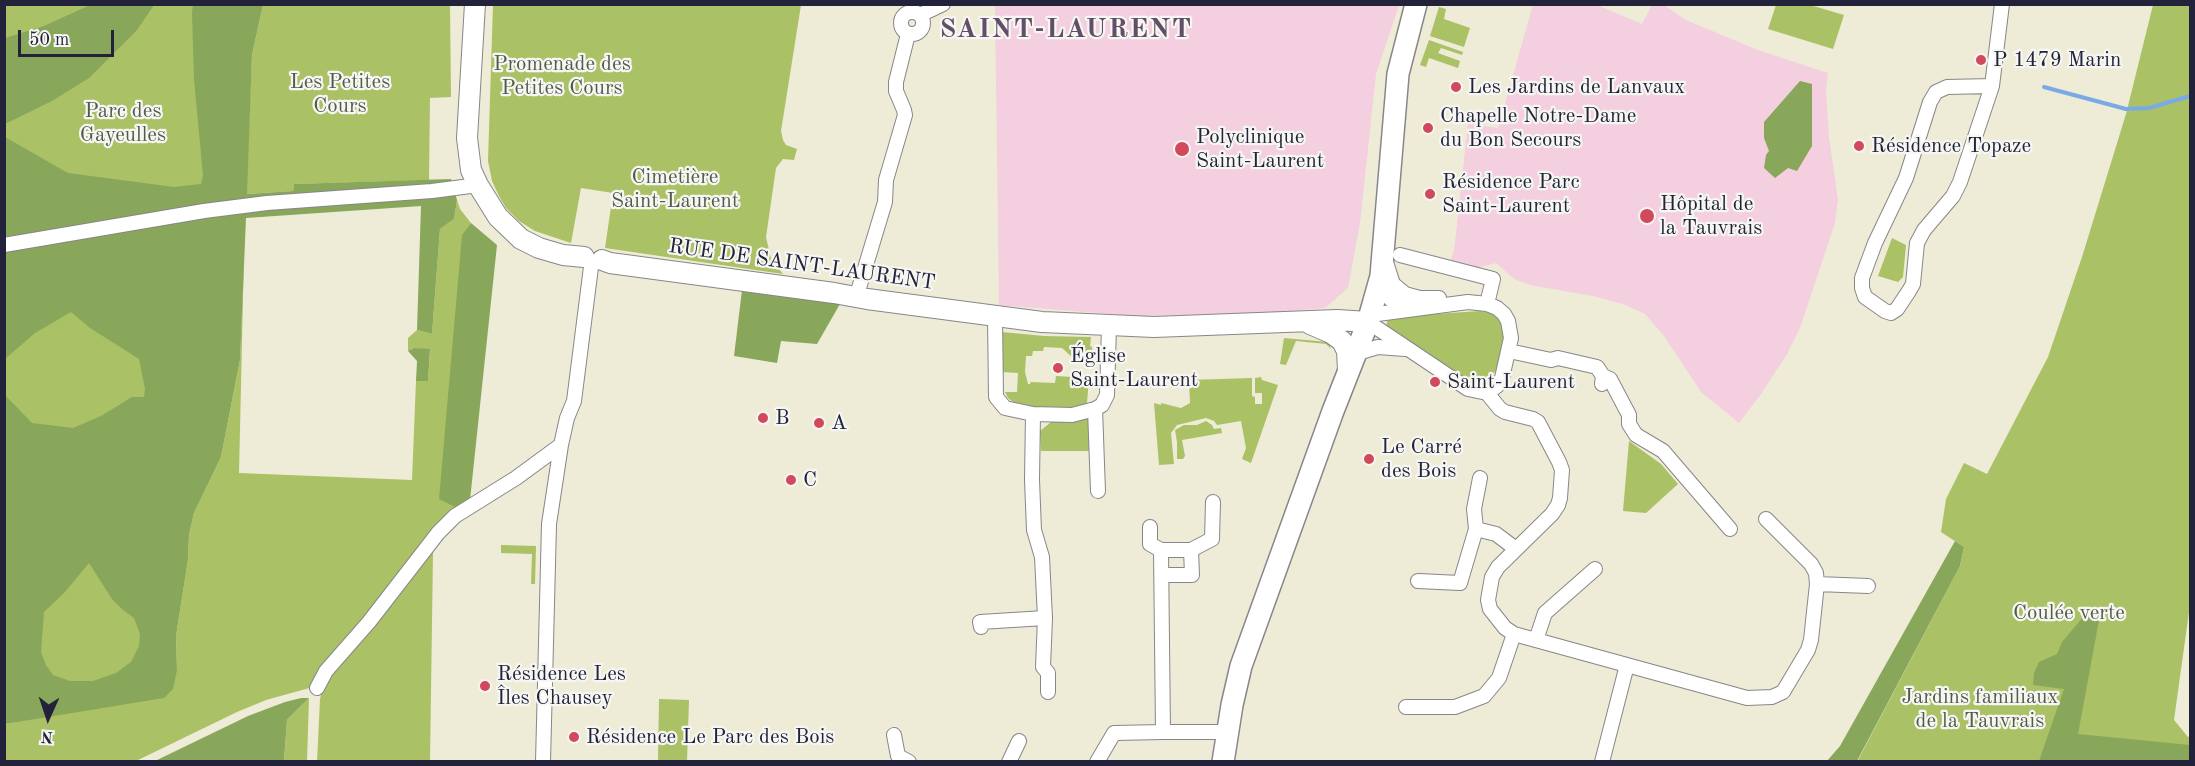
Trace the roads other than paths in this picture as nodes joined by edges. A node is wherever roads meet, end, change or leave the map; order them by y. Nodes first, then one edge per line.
1 (475, 4) edge
2 (943, 4) edge
3 (1416, 4) edge
4 (2002, 4) edge
5 (900, 9) edge
6 (920, 15) junction
7 (908, 34) junction
8 (1992, 86) junction
9 (478, 185) junction
10 (4, 245) edge
11 (1392, 253) junction
12 (592, 261) junction
13 (1381, 276) junction
14 (856, 298) junction
15 (1468, 302) junction
16 (1487, 304) junction
17 (1420, 308) junction
18 (995, 317) junction
19 (1369, 318) junction
20 (1302, 321) junction
21 (1110, 326) junction
22 (1510, 344) junction
23 (1409, 350) junction
24 (1351, 362) junction
25 (1487, 393) junction
26 (1095, 409) junction
27 (1033, 414) junction
28 (561, 445) junction
29 (1480, 478) dead end
30 (1098, 491) dead end
31 (1213, 502) dead end
32 (1766, 519) dead end
33 (1149, 527) dead end
34 (1730, 529) dead end
35 (1476, 530) junction
36 (1516, 549) junction
37 (1161, 550) junction
38 (1191, 550) junction
39 (1595, 569) dead end
40 (1162, 574) junction
41 (1418, 581) dead end
42 (1817, 584) junction
43 (1868, 586) dead end
44 (1045, 618) junction
45 (981, 627) dead end
46 (1514, 634) junction
47 (1536, 640) junction
48 (1627, 665) junction
49 (317, 688) dead end
50 (1048, 692) dead end
51 (1406, 707) dead end
52 (1163, 732) junction
53 (1227, 732) junction
54 (894, 735) dead end
55 (1019, 741) dead end
56 (543, 762) edge
57 (909, 762) edge
58 (1009, 762) edge
59 (1097, 762) edge
60 (1222, 762) edge
61 (1602, 762) edge

1 - 9 street, RUE DE SAINT-LAURENT
2 - 6 street
3 - 11 main road
4 - 8 street
5 - 6 street
5 - 7 street
6 - 7 street
7 - 14 street
8 - 8 street
9 - 10 street
9 - 12 street, RUE DE SAINT-LAURENT
11 - 13 main road
11 - 15 street
11 - 16 street
12 - 14 street, RUE DE SAINT-LAURENT
12 - 28 street
13 - 17 street
13 - 19 main road
14 - 18 street, RUE DE SAINT-LAURENT
15 - 16 street
15 - 17 street
16 - 22 street
17 - 19 street
18 - 21 street, RUE DE SAINT-LAURENT
18 - 27 street
19 - 20 street, RUE DE SAINT-LAURENT
19 - 23 street
19 - 24 main road
20 - 21 street, RUE DE SAINT-LAURENT
20 - 24 street, RUE DE SAINT-LAURENT
21 - 26 street
22 - 25 street
22 - 34 street
23 - 24 street
23 - 25 street
24 - 53 main road
25 - 36 street
26 - 27 street
26 - 30 street
27 - 44 street
28 - 49 street
28 - 56 street
29 - 35 street
31 - 38 street
32 - 42 street
33 - 37 street
35 - 36 street
35 - 41 street
36 - 46 street
37 - 38 street
37 - 40 street
38 - 40 street
39 - 47 street
40 - 52 street
42 - 43 street
42 - 48 street
44 - 45 street
44 - 50 street
46 - 47 street
46 - 51 street
47 - 48 street
48 - 61 street
52 - 53 street
52 - 59 street
53 - 60 main road
54 - 57 street
55 - 58 street

